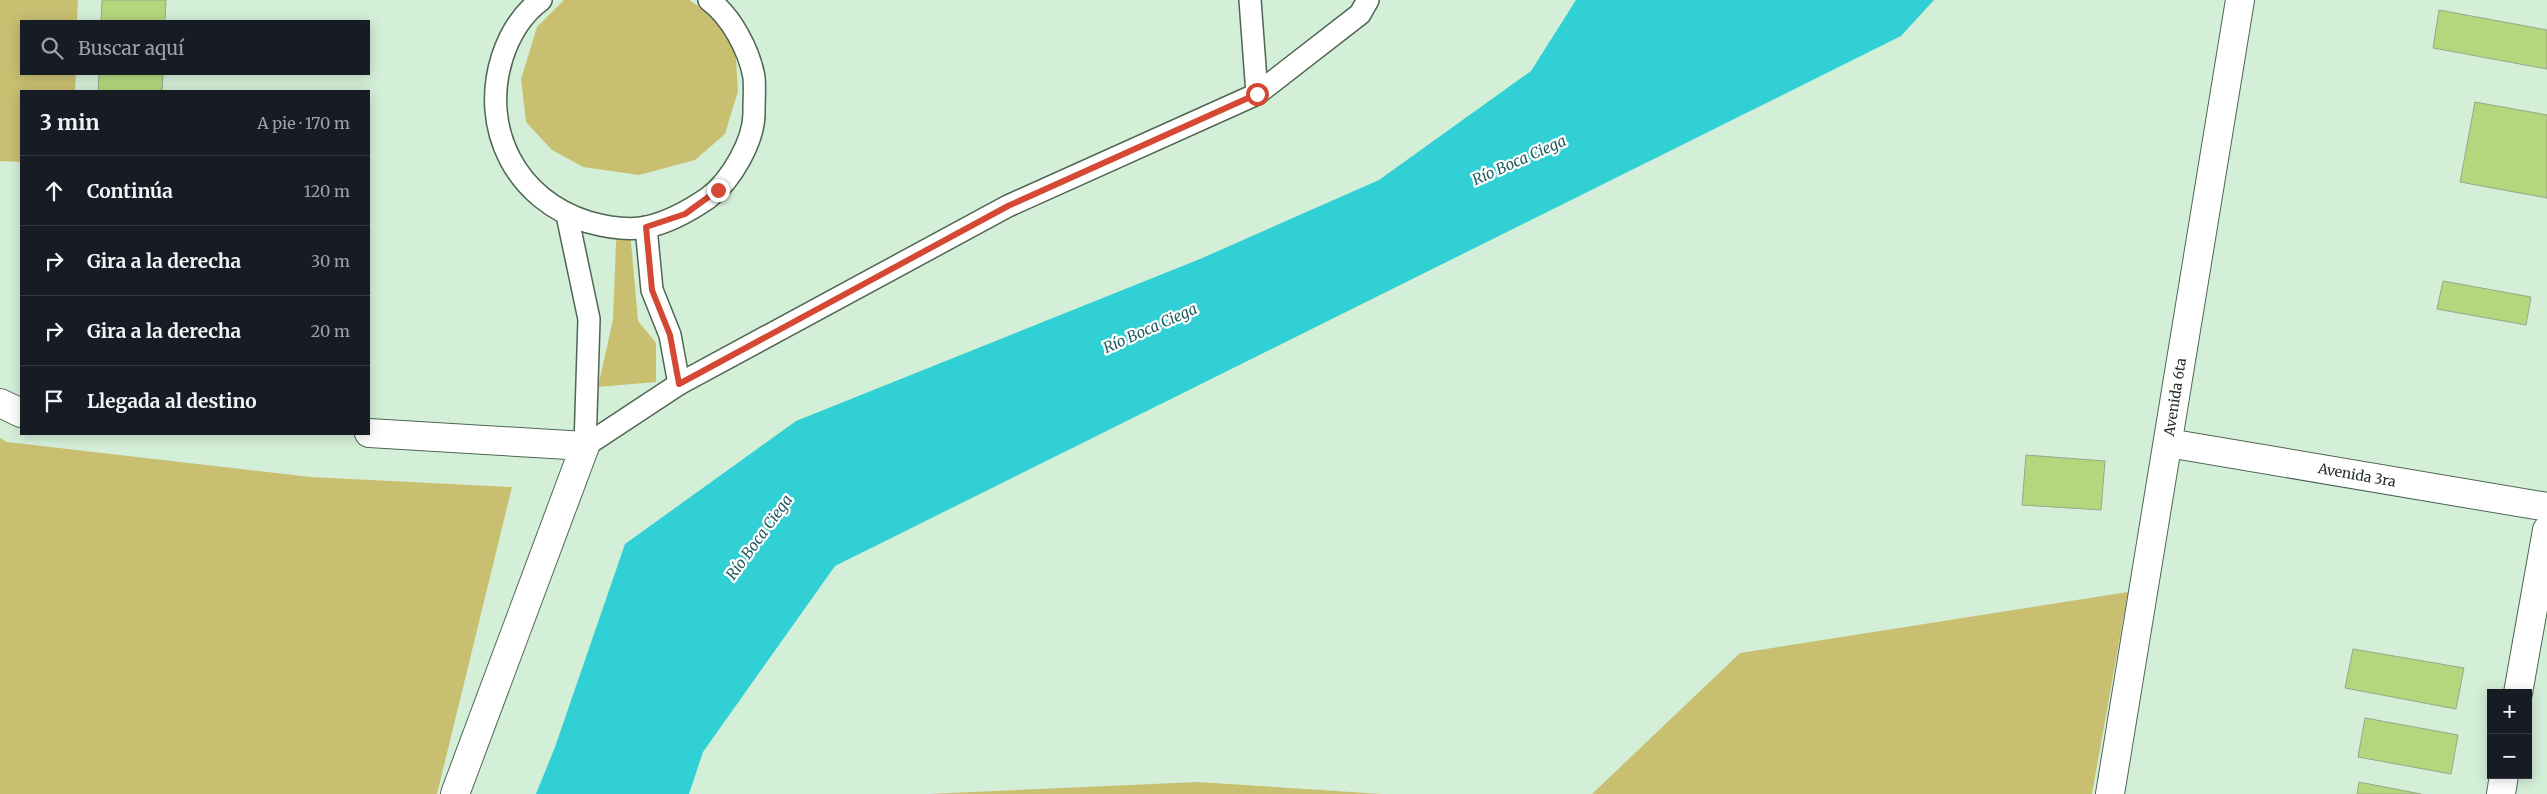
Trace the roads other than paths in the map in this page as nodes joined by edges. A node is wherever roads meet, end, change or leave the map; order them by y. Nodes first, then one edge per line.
1 (1250, 0) edge
2 (1368, 0) edge
3 (2240, 0) edge
4 (714, 2) edge
5 (534, 3) edge
6 (1257, 94) junction
7 (567, 216) junction
8 (646, 227) junction
9 (679, 384) junction
10 (0, 403) edge
11 (20, 413) edge
12 (370, 433) edge
13 (2168, 443) junction
14 (585, 446) junction
15 (2547, 507) edge
16 (2547, 530) edge
17 (2519, 689) edge
18 (2503, 779) edge
19 (455, 794) edge
20 (2110, 794) edge
21 (2501, 794) edge

1 - 6 lane
2 - 6 lane
3 - 13 street, Avenida 6ta
4 - 8 lane
5 - 7 lane
6 - 9 lane
7 - 8 lane
7 - 14 lane
8 - 9 lane
9 - 14 lane
10 - 11 street
12 - 14 street
13 - 15 street, Avenida 3ra
13 - 20 street, Avenida 6ta
14 - 19 street
16 - 17 street
18 - 21 street

